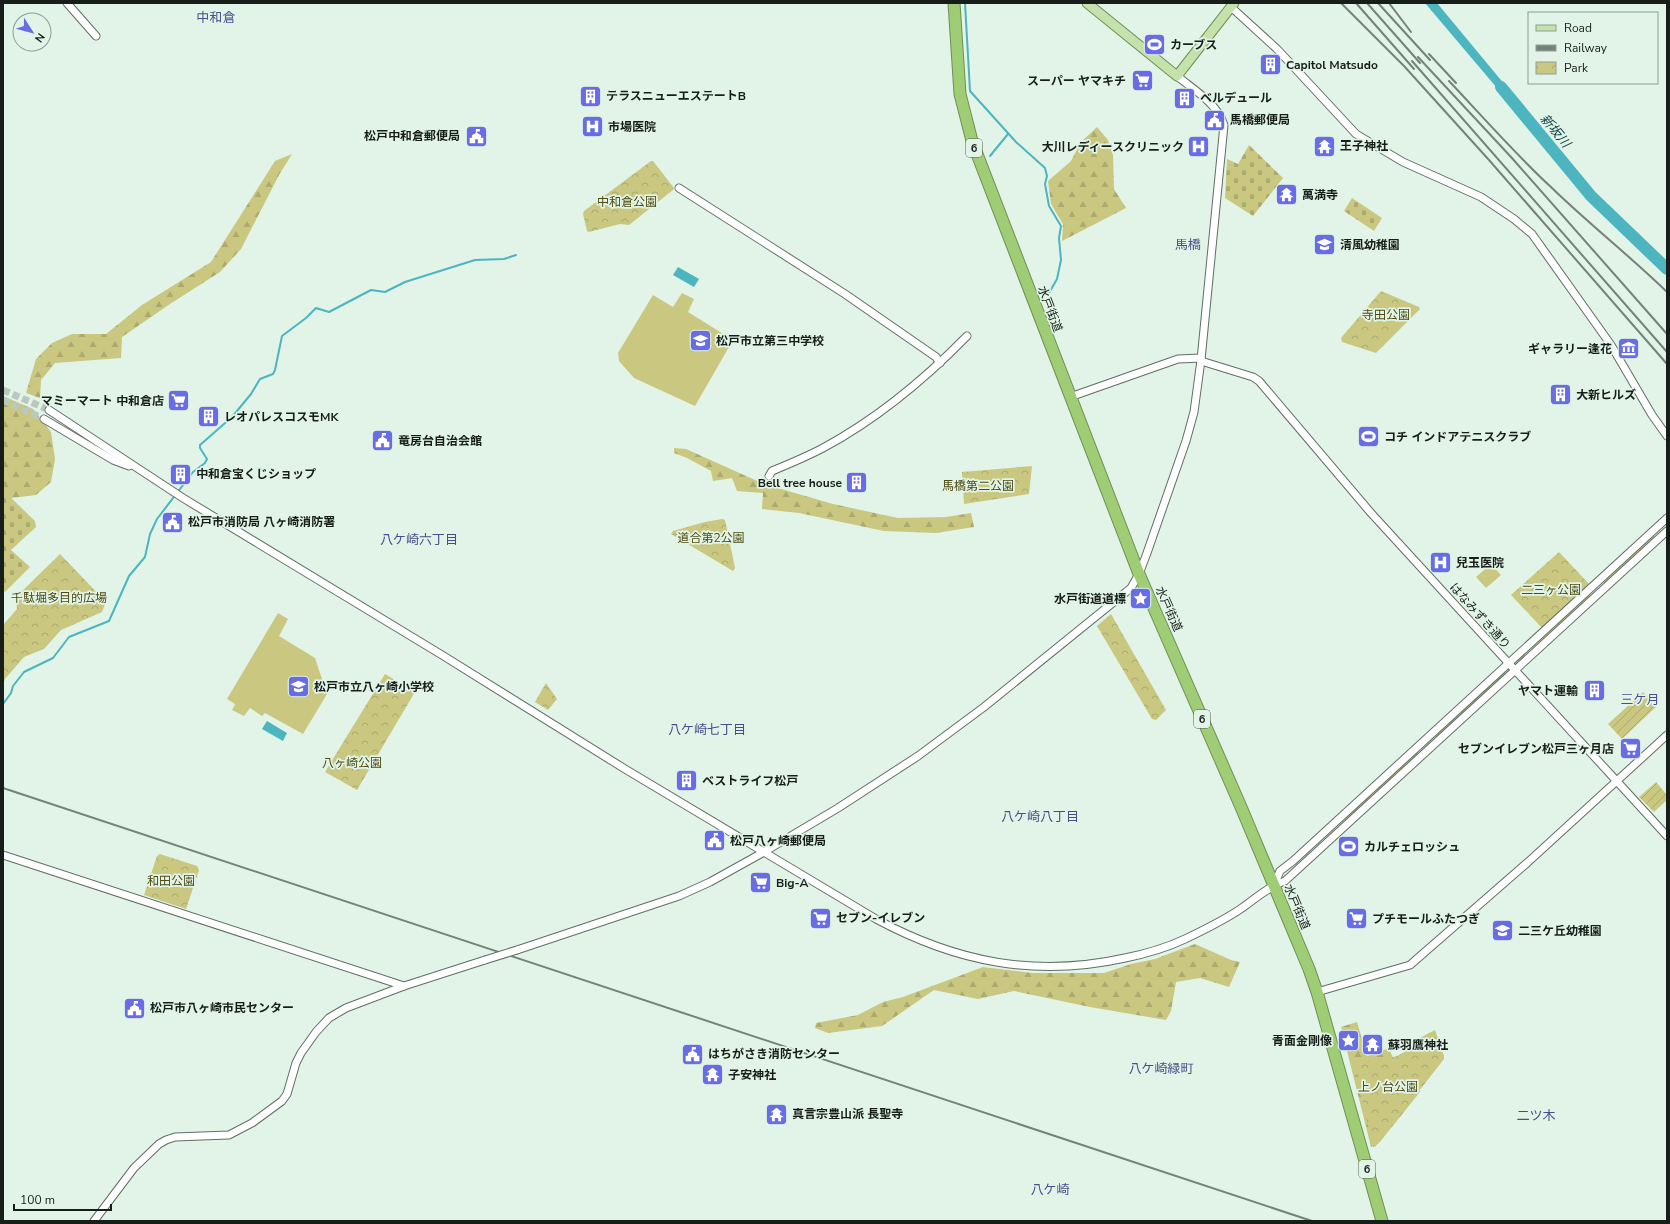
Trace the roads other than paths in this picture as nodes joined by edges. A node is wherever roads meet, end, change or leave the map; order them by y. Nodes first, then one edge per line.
1 (67, 3) edge
2 (954, 3) edge
3 (1087, 3) edge
4 (1232, 5) edge
5 (96, 36) dead end
6 (1177, 76) junction
7 (679, 188) dead end
8 (967, 336) dead end
9 (1201, 360) junction
10 (940, 363) junction
11 (1070, 397) junction
12 (49, 410) tunnel mouth
13 (44, 419) tunnel mouth
14 (1667, 436) edge
15 (137, 469) junction
16 (769, 476) dead end
17 (1667, 518) edge
18 (1667, 531) edge
19 (1139, 574) junction
20 (1508, 664) junction
21 (1514, 671) junction
22 (1667, 735) edge
23 (1616, 781) junction
24 (1667, 836) edge
25 (764, 852) junction
26 (3, 855) edge
27 (1274, 885) junction
28 (404, 986) junction
29 (1317, 992) junction
30 (94, 1221) edge
31 (1382, 1221) edge

1 - 5 street
2 - 11 highway, 水戸街道 / 6
3 - 6 main road
4 - 6 main road
4 - 14 street
6 - 9 street
7 - 10 street
8 - 10 street
9 - 11 street, はなみずき通り
9 - 19 street
9 - 20 street, はなみずき通り
10 - 16 street
11 - 19 highway, 水戸街道 / 6
12 - 15 street
13 - 15 street
15 - 25 street
17 - 20 street
18 - 21 street
19 - 25 street
19 - 27 highway, 水戸街道 / 6
20 - 21 street, はなみずき通り
20 - 27 street
21 - 23 street, はなみずき通り
21 - 27 street
22 - 23 street
23 - 24 street, はなみずき通り
23 - 29 street
25 - 27 street
25 - 28 street, bridge
26 - 28 street
27 - 29 highway, 水戸街道 / 6
28 - 30 street
29 - 31 highway, 水戸街道 / 6

